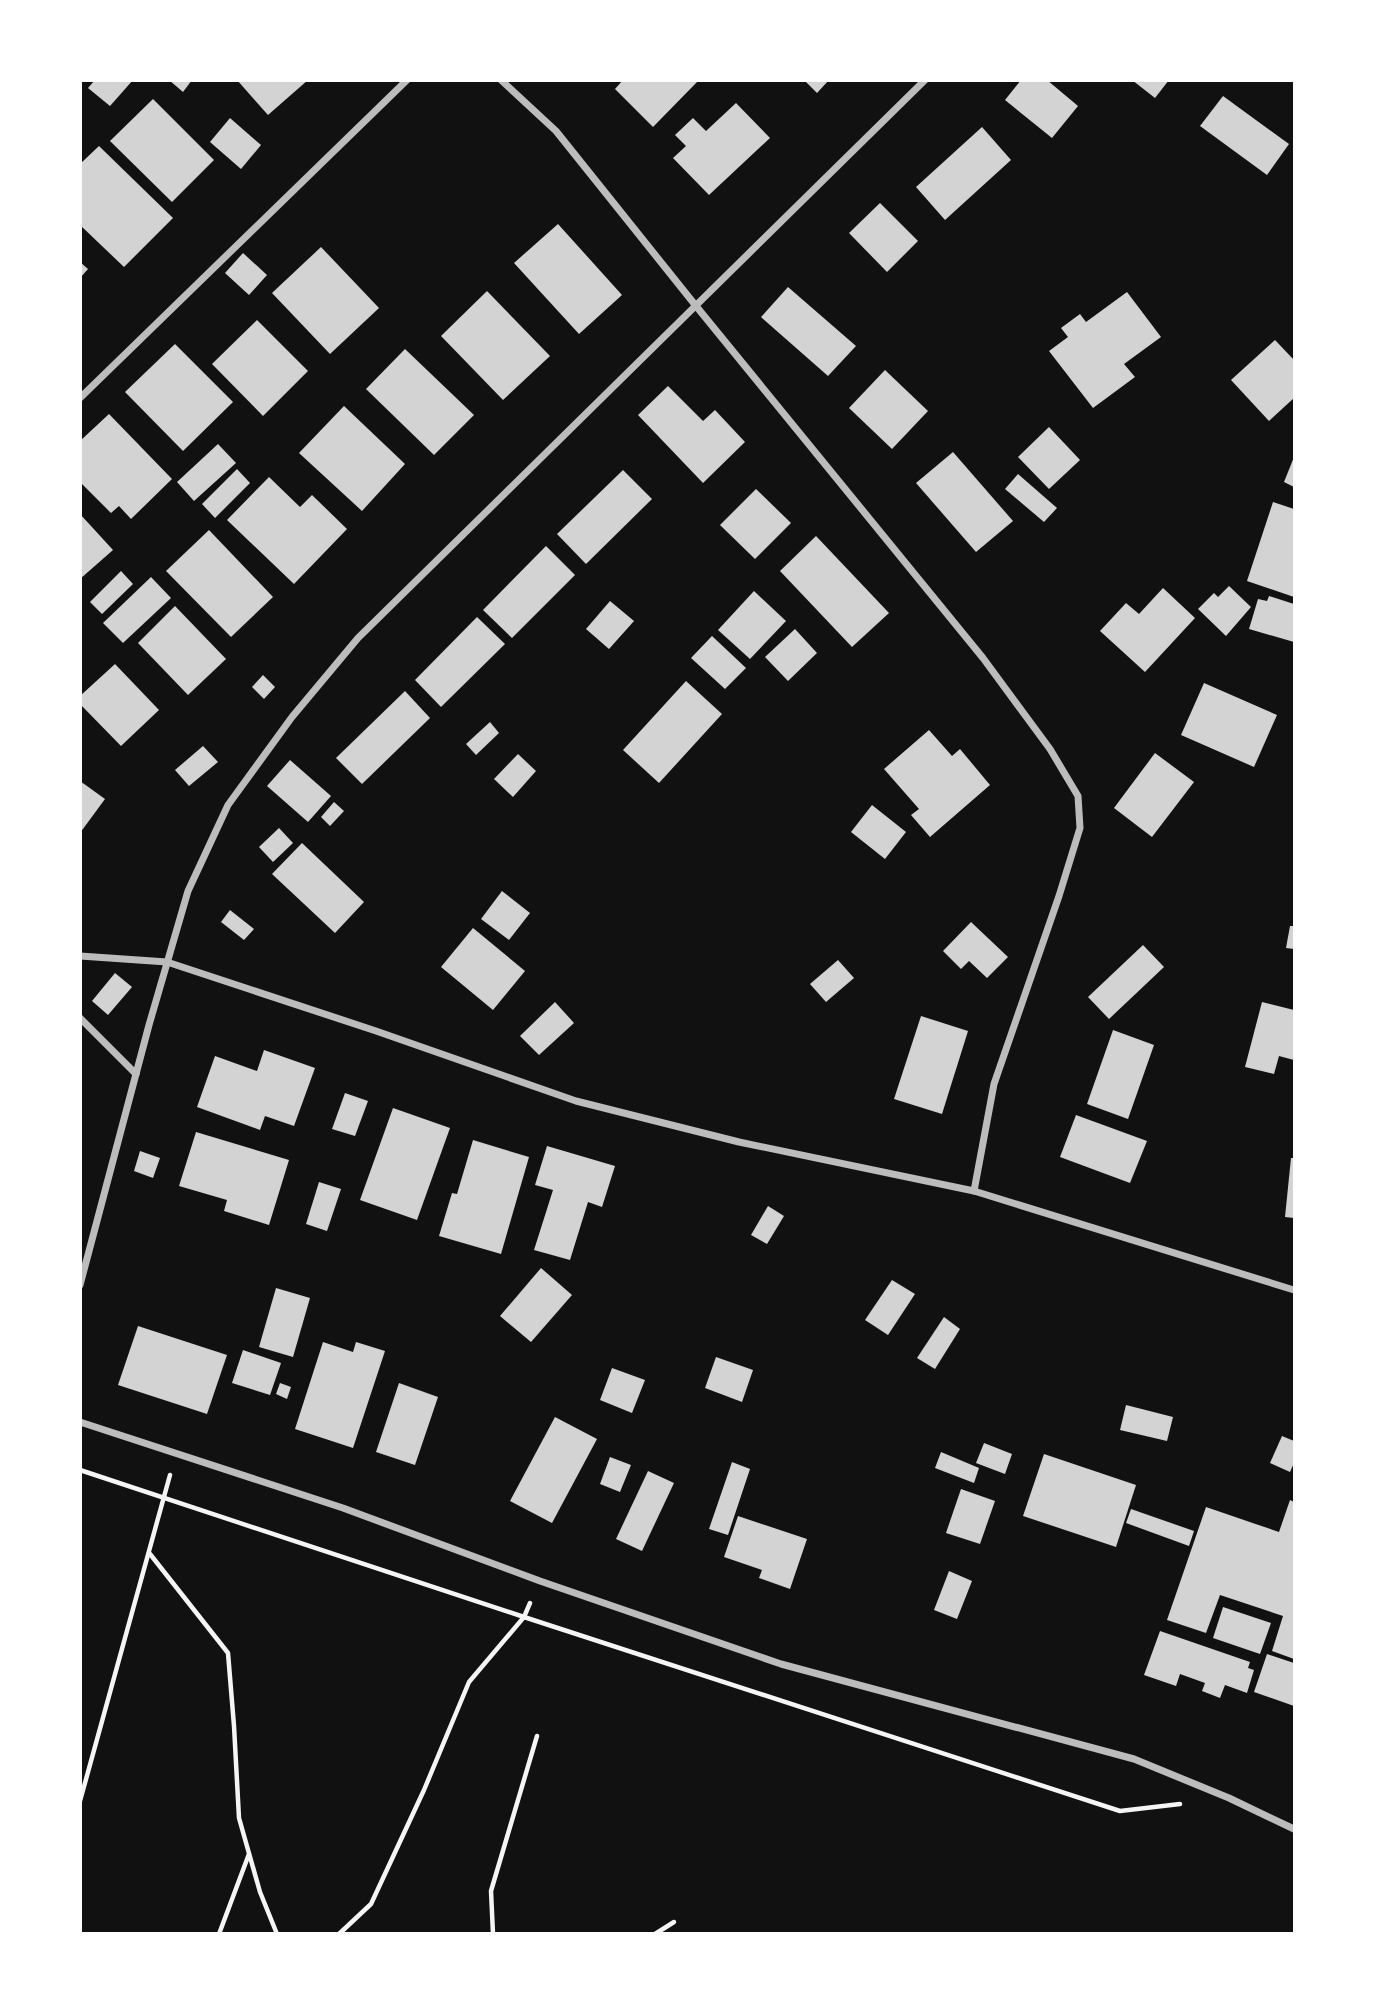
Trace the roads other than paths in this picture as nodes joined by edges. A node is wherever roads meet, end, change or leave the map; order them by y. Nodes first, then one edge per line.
1 (407, 80) edge
2 (501, 80) edge
3 (926, 80) edge
4 (696, 306) junction
5 (80, 398) edge
6 (80, 957) edge
7 (167, 962) junction
8 (80, 1018) edge
9 (136, 1074) junction
10 (974, 1191) junction
11 (80, 1285) edge
12 (1294, 1290) edge
13 (80, 1422) edge
14 (1294, 1829) edge

1 - 5 street
2 - 4 street
3 - 4 street
4 - 7 street
4 - 10 street
6 - 7 street
7 - 9 street
7 - 10 street
8 - 9 street
9 - 11 street
10 - 12 street
13 - 14 street

